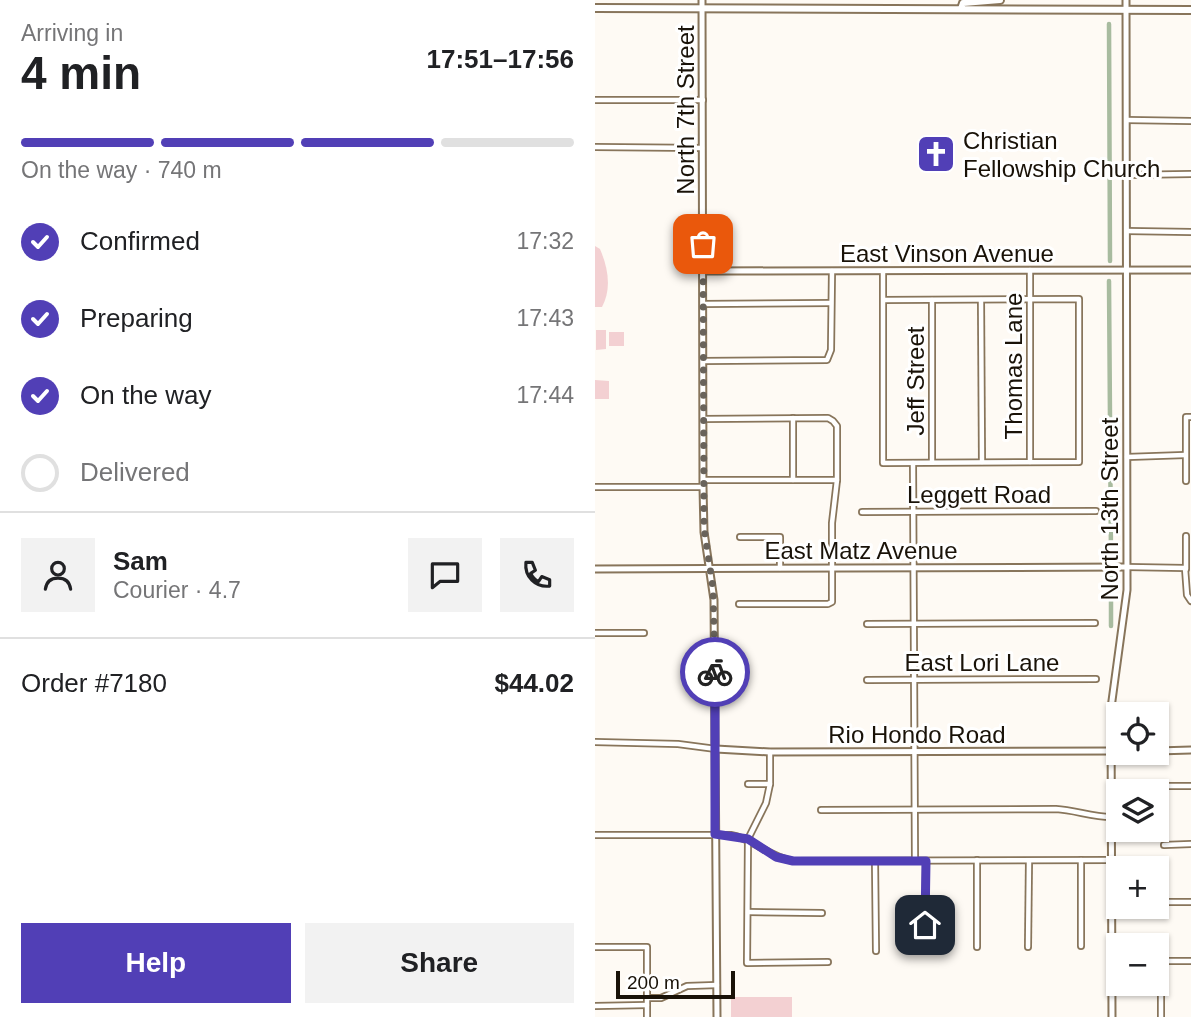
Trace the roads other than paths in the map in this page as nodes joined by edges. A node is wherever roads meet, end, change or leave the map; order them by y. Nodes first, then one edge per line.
1 (702, 0) edge
2 (1000, 0) edge
3 (1126, 0) edge
4 (595, 8) edge
5 (702, 8) junction
6 (961, 9) junction
7 (1126, 10) junction
8 (1191, 10) edge
9 (595, 100) edge
10 (703, 100) junction
11 (1126, 120) junction
12 (1191, 121) edge
13 (595, 147) edge
14 (702, 148) junction
15 (1191, 174) edge
16 (1126, 175) junction
17 (1127, 232) junction
18 (1191, 232) edge
19 (1030, 270) junction
20 (1127, 270) junction
21 (1191, 270) edge
22 (703, 271) junction
23 (832, 271) junction
24 (883, 271) junction
25 (1030, 299) junction
26 (883, 300) junction
27 (932, 300) junction
28 (981, 300) junction
29 (831, 303) junction
30 (703, 304) junction
31 (703, 361) junction
32 (1189, 417) edge
33 (703, 418) junction
34 (793, 418) junction
35 (1185, 454) junction
36 (1127, 457) junction
37 (932, 462) junction
38 (982, 462) junction
39 (1030, 462) junction
40 (913, 463) junction
41 (793, 480) junction
42 (837, 480) junction
43 (1186, 481) dead end
44 (703, 484) junction
45 (595, 487) edge
46 (1096, 511) dead end
47 (862, 512) dead end
48 (913, 512) junction
49 (740, 537) dead end
50 (1186, 537) dead end
51 (1127, 567) junction
52 (711, 568) junction
53 (780, 568) junction
54 (832, 568) junction
55 (913, 568) junction
56 (595, 569) edge
57 (1186, 569) junction
58 (1191, 601) edge
59 (739, 604) dead end
60 (1095, 623) dead end
61 (867, 624) dead end
62 (913, 624) junction
63 (595, 633) edge
64 (644, 633) dead end
65 (1096, 679) dead end
66 (867, 680) dead end
67 (913, 680) junction
68 (1112, 702) edge
69 (595, 742) edge
70 (716, 749) junction
71 (1191, 750) edge
72 (1106, 751) edge
73 (1169, 751) edge
74 (770, 752) junction
75 (913, 752) junction
76 (748, 784) dead end
77 (769, 784) junction
78 (1169, 786) edge
79 (1191, 786) edge
80 (821, 810) dead end
81 (914, 810) junction
82 (1106, 817) edge
83 (715, 834) junction
84 (595, 835) edge
85 (748, 839) junction
86 (1164, 845) dead end
87 (1191, 845) edge
88 (1106, 859) edge
89 (977, 860) junction
90 (1081, 860) junction
91 (875, 861) junction
92 (915, 861) junction
93 (926, 861) junction
94 (1029, 861) junction
95 (1169, 902) edge
96 (1191, 902) edge
97 (748, 912) junction
98 (822, 913) dead end
99 (1111, 919) edge
100 (925, 946) dead end
101 (1081, 946) dead end
102 (595, 947) edge
103 (977, 947) dead end
104 (1028, 947) dead end
105 (876, 951) dead end
106 (1169, 961) edge
107 (1191, 961) edge
108 (828, 962) dead end
109 (717, 985) junction
110 (1161, 996) edge
111 (647, 998) junction
112 (647, 1005) junction
113 (595, 1006) edge
114 (647, 1017) edge
115 (717, 1017) edge
116 (1112, 1017) edge
117 (1161, 1017) edge

1 - 5 street, North 7th Street
2 - 6 main road
3 - 7 street, North 13th Street
4 - 5 main road
5 - 6 main road
5 - 10 street, North 7th Street
6 - 7 main road
7 - 8 main road
7 - 11 street, North 13th Street
9 - 10 street
10 - 14 street, North 7th Street
11 - 12 street
11 - 16 street, North 13th Street
13 - 14 street
14 - 22 street, North 7th Street
15 - 16 street
16 - 17 street, North 13th Street
17 - 18 street
17 - 20 street, North 13th Street
19 - 20 street, East Vinson Avenue
19 - 24 street, East Vinson Avenue
19 - 25 street, Thomas Lane
20 - 21 street, East Vinson Avenue
20 - 36 street, North 13th Street
22 - 23 street, East Vinson Avenue
22 - 30 street, North 7th Street
23 - 24 street, East Vinson Avenue
23 - 29 street
24 - 26 street
25 - 28 street
25 - 39 street, Thomas Lane
25 - 39 street
26 - 27 street
26 - 40 street
27 - 28 street
27 - 37 street, Jeff Street
28 - 38 street
29 - 30 street
29 - 31 street
30 - 31 street, North 7th Street
31 - 33 street, North 7th Street
32 - 35 street
33 - 34 street
33 - 44 street, North 7th Street
34 - 41 street
34 - 42 street
35 - 36 street
35 - 43 street
36 - 51 street, North 13th Street
37 - 38 street
37 - 40 street
38 - 39 street
40 - 48 street
41 - 42 street
41 - 44 street
42 - 54 street
44 - 45 street
44 - 52 street, North 7th Street
46 - 48 street, Leggett Road
47 - 48 street, Leggett Road
48 - 55 street
49 - 53 street
50 - 57 street
51 - 55 street, East Matz Avenue
51 - 57 street
51 - 68 street, North 13th Street
52 - 53 street, East Matz Avenue
52 - 56 street, East Matz Avenue
52 - 70 street, North 7th Street
53 - 54 street, East Matz Avenue
54 - 55 street, East Matz Avenue
54 - 59 street
55 - 62 street
57 - 58 street
60 - 62 street
61 - 62 street
62 - 67 street
63 - 64 street
65 - 67 street, East Lori Lane
66 - 67 street, East Lori Lane
67 - 75 street
69 - 70 street
70 - 74 street, Rio Hondo Road
70 - 83 street, North 7th Street
71 - 73 street
72 - 75 street, Rio Hondo Road
74 - 75 street, Rio Hondo Road
74 - 77 street
75 - 81 street
76 - 77 street
77 - 85 street
78 - 79 street
80 - 81 street
81 - 82 street
81 - 92 street
83 - 84 street
83 - 85 street
83 - 109 street, North 7th Street
85 - 91 street
85 - 97 street
86 - 87 street
88 - 90 street
89 - 93 street
89 - 94 street
89 - 103 street
90 - 94 street
90 - 101 street
91 - 92 street
91 - 105 street
92 - 93 street
93 - 100 street
94 - 104 street
95 - 96 street
97 - 98 street
97 - 108 street
99 - 116 street, North 13th Street
102 - 111 street
106 - 107 street
109 - 111 street
109 - 115 street, North 7th Street
110 - 117 street
111 - 112 street
112 - 113 street
112 - 114 street

